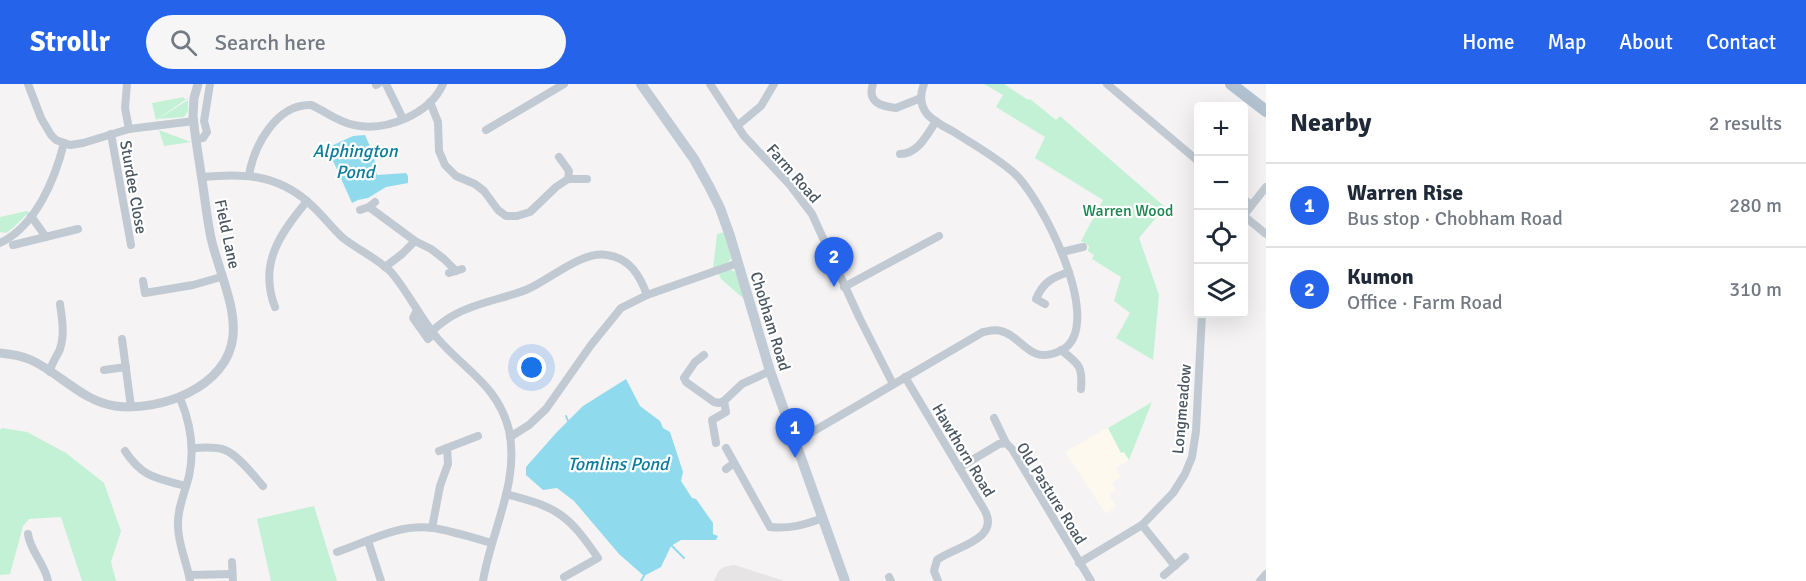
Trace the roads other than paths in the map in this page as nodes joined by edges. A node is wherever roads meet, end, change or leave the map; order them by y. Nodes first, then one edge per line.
1 (28, 84) edge
2 (127, 84) edge
3 (198, 84) edge
4 (210, 84) edge
5 (386, 84) edge
6 (443, 84) edge
7 (564, 84) edge
8 (710, 84) edge
9 (774, 84) edge
10 (873, 84) edge
11 (924, 84) edge
12 (1107, 84) edge
13 (1231, 84) edge
14 (643, 85) edge
15 (552, 87) edge
16 (921, 98) junction
17 (430, 102) junction
18 (1266, 111) edge
19 (403, 119) junction
20 (194, 121) junction
21 (936, 121) junction
22 (736, 126) junction
23 (129, 129) junction
24 (486, 130) dead end
25 (111, 134) junction
26 (196, 139) junction
27 (64, 143) junction
28 (900, 154) dead end
29 (559, 157) dead end
30 (1194, 158) edge
31 (249, 175) junction
32 (202, 177) junction
33 (568, 179) junction
34 (587, 179) dead end
35 (1266, 186) edge
36 (307, 201) junction
37 (1248, 202) edge
38 (1251, 205) junction
39 (360, 210) dead end
40 (1248, 210) edge
41 (31, 216) junction
42 (1248, 219) edge
43 (78, 229) dead end
44 (1266, 234) edge
45 (939, 236) dead end
46 (45, 237) junction
47 (415, 241) junction
48 (0, 243) edge
49 (13, 245) dead end
50 (131, 245) dead end
51 (1083, 247) dead end
52 (1062, 252) junction
53 (738, 263) junction
54 (385, 267) junction
55 (456, 271) dead end
56 (1069, 272) junction
57 (221, 276) junction
58 (142, 281) dead end
59 (844, 287) junction
60 (647, 295) junction
61 (60, 304) dead end
62 (1046, 304) dead end
63 (275, 307) dead end
64 (1202, 318) edge
65 (431, 335) junction
66 (122, 339) dead end
67 (1061, 350) junction
68 (0, 353) edge
69 (704, 355) dead end
70 (126, 367) junction
71 (104, 370) dead end
72 (770, 371) junction
73 (50, 372) junction
74 (905, 377) junction
75 (893, 384) junction
76 (1081, 389) dead end
77 (180, 398) junction
78 (724, 401) junction
79 (131, 406) junction
80 (994, 418) dead end
81 (507, 426) junction
82 (526, 426) junction
83 (478, 436) dead end
84 (510, 437) junction
85 (795, 442) junction
86 (716, 443) dead end
87 (1006, 443) junction
88 (192, 448) junction
89 (726, 448) dead end
90 (124, 452) dead end
91 (734, 463) junction
92 (959, 468) junction
93 (726, 469) dead end
94 (186, 486) junction
95 (263, 486) dead end
96 (506, 494) junction
97 (823, 518) junction
98 (1142, 525) junction
99 (432, 528) junction
100 (28, 534) dead end
101 (368, 541) junction
102 (492, 543) junction
103 (337, 552) dead end
104 (1185, 557) dead end
105 (232, 562) dead end
106 (1079, 563) junction
107 (1174, 566) junction
108 (1266, 574) edge
109 (1164, 575) dead end
110 (564, 577) dead end
111 (189, 578) edge
112 (233, 578) edge
113 (48, 581) edge
114 (381, 581) edge
115 (483, 581) edge
116 (845, 581) edge
117 (938, 581) edge
118 (1091, 581) edge
119 (1260, 581) edge

1 - 27 street
2 - 23 street
3 - 20 street, Field Lane
4 - 26 street
5 - 19 street
6 - 17 street
7 - 15 street
8 - 22 street, Farm Road
9 - 22 street
10 - 16 street
11 - 16 street
12 - 30 street
13 - 18 main road
14 - 53 main road, Chobham Road
15 - 24 street
16 - 21 street
17 - 19 street
17 - 33 street
19 - 31 street
20 - 23 street
20 - 26 street, Field Lane
21 - 28 street
21 - 52 street
22 - 59 street, Farm Road
23 - 25 street
25 - 27 street
25 - 50 street, Sturdee Close
26 - 32 street, Field Lane
27 - 41 street
29 - 33 street
31 - 32 street
31 - 36 street
32 - 57 street, Field Lane
33 - 34 street
35 - 38 street
36 - 54 street
36 - 63 street
37 - 38 street
38 - 40 street
39 - 47 street
41 - 46 street
41 - 48 street
42 - 44 street
43 - 46 street
45 - 59 street
46 - 49 street
47 - 54 street
47 - 55 street
51 - 52 street
52 - 56 street
53 - 60 street
53 - 72 main road, Chobham Road
54 - 65 street
56 - 62 street
56 - 67 street
57 - 58 street
57 - 77 street, Field Lane
59 - 75 street, Farm Road
60 - 65 street
60 - 82 street
61 - 73 street
64 - 98 street, Longmeadow
65 - 81 street
66 - 70 street
67 - 74 street
67 - 76 street
68 - 73 street
69 - 78 street
70 - 71 street
70 - 79 street
72 - 78 street
72 - 85 main road, Chobham Road
73 - 79 street
74 - 75 street
74 - 92 street, Hawthorn Road
75 - 85 street
77 - 79 street
77 - 88 street
78 - 86 street
80 - 87 street, Old Pasture Road
81 - 82 street
81 - 84 street
82 - 84 street
83 - 99 street
84 - 96 street
85 - 97 main road, Chobham Road
87 - 92 street
87 - 106 street, Old Pasture Road
88 - 94 street
88 - 95 street
89 - 91 street
90 - 94 street
91 - 93 street
91 - 97 street
92 - 117 street, Hawthorn Road
94 - 111 street
96 - 102 street
96 - 110 street
97 - 116 main road, Chobham Road
98 - 106 street, Longmeadow
98 - 107 street
99 - 101 street
99 - 102 street
100 - 113 street
101 - 103 street
101 - 114 street
102 - 115 street
104 - 107 street
105 - 112 street
106 - 118 street, Old Pasture Road
107 - 109 street
108 - 119 street
111 - 112 street

